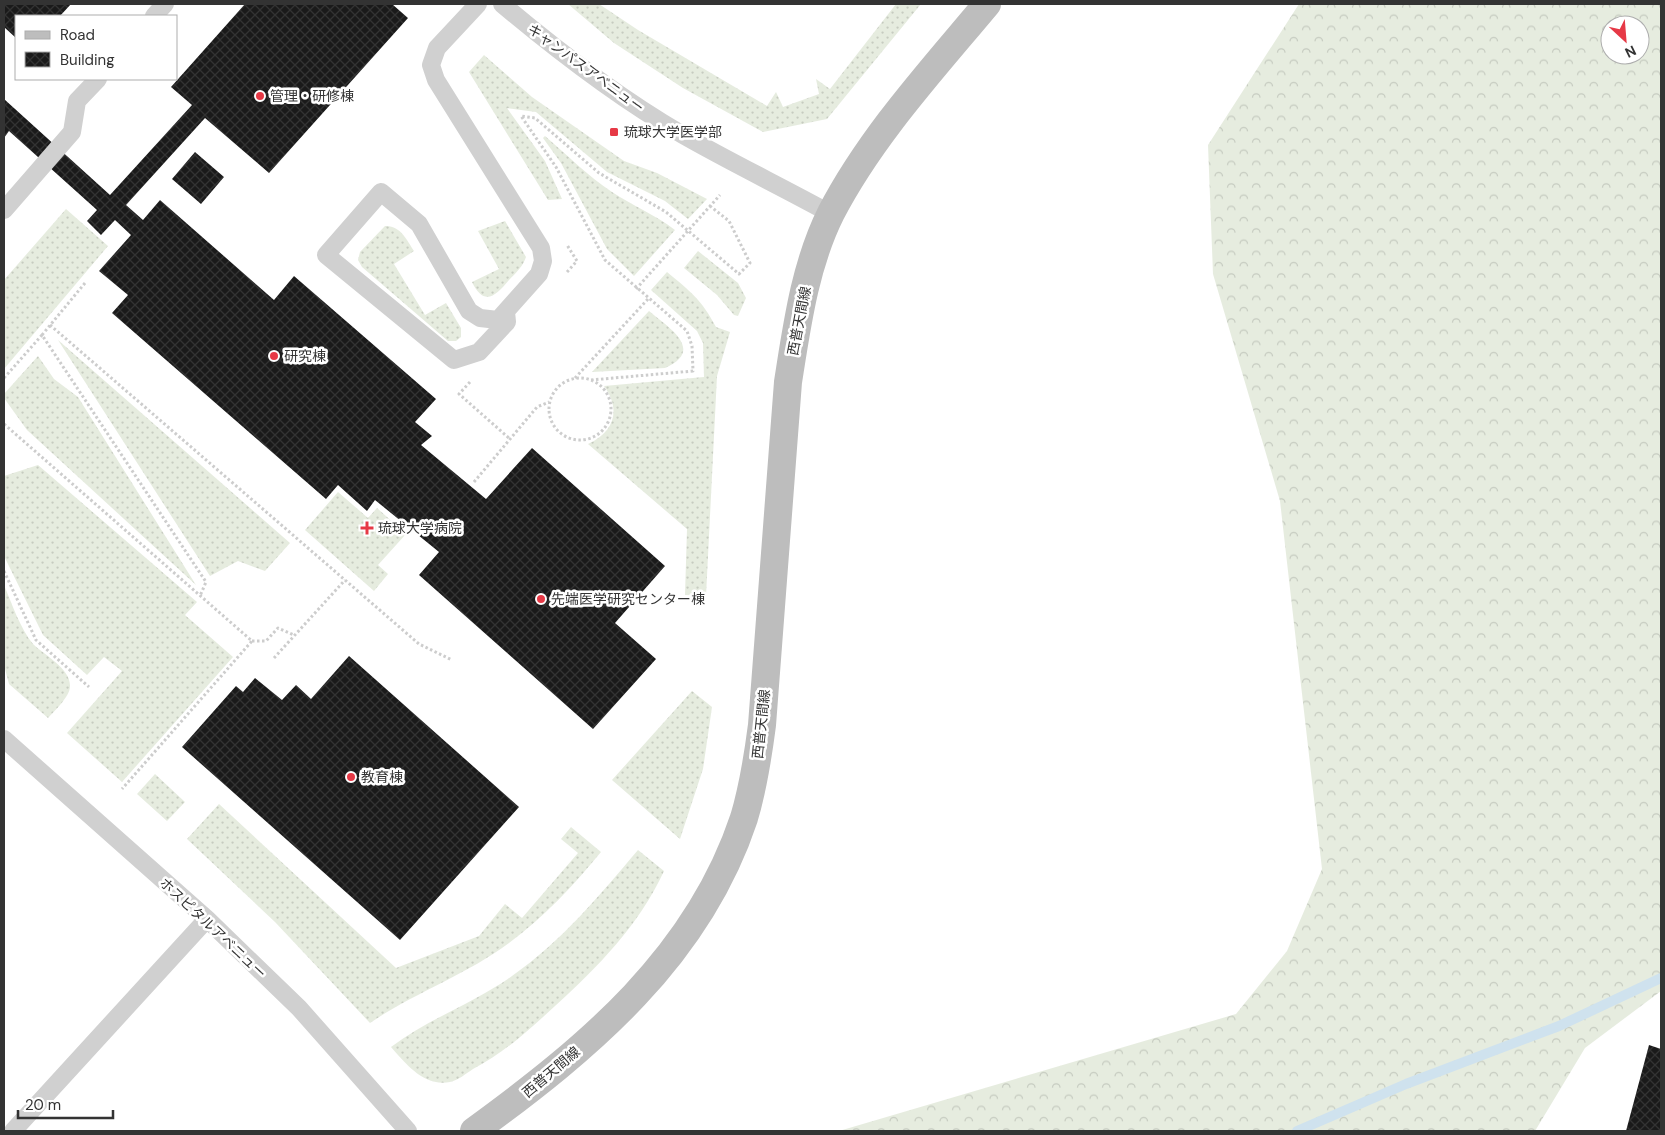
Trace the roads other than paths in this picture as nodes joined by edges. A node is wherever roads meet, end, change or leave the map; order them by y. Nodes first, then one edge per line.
1 (165, 4) edge
2 (478, 4) edge
3 (502, 4) edge
4 (988, 4) edge
5 (155, 15) edge
6 (97, 80) edge
7 (4, 210) edge
8 (831, 214) junction
9 (506, 312) junction
10 (4, 739) edge
11 (207, 919) junction
12 (13, 1131) edge
13 (408, 1131) edge
14 (474, 1131) edge

1 - 5 lane
2 - 9 lane
3 - 8 lane, キャンパスアベニュー
4 - 8 street, 西普天間線
6 - 7 lane
8 - 14 street, 西普天間線
9 - 9 lane
10 - 11 lane, ホスピタルアベニュー
11 - 12 lane
11 - 13 lane, ホスピタルアベニュー

